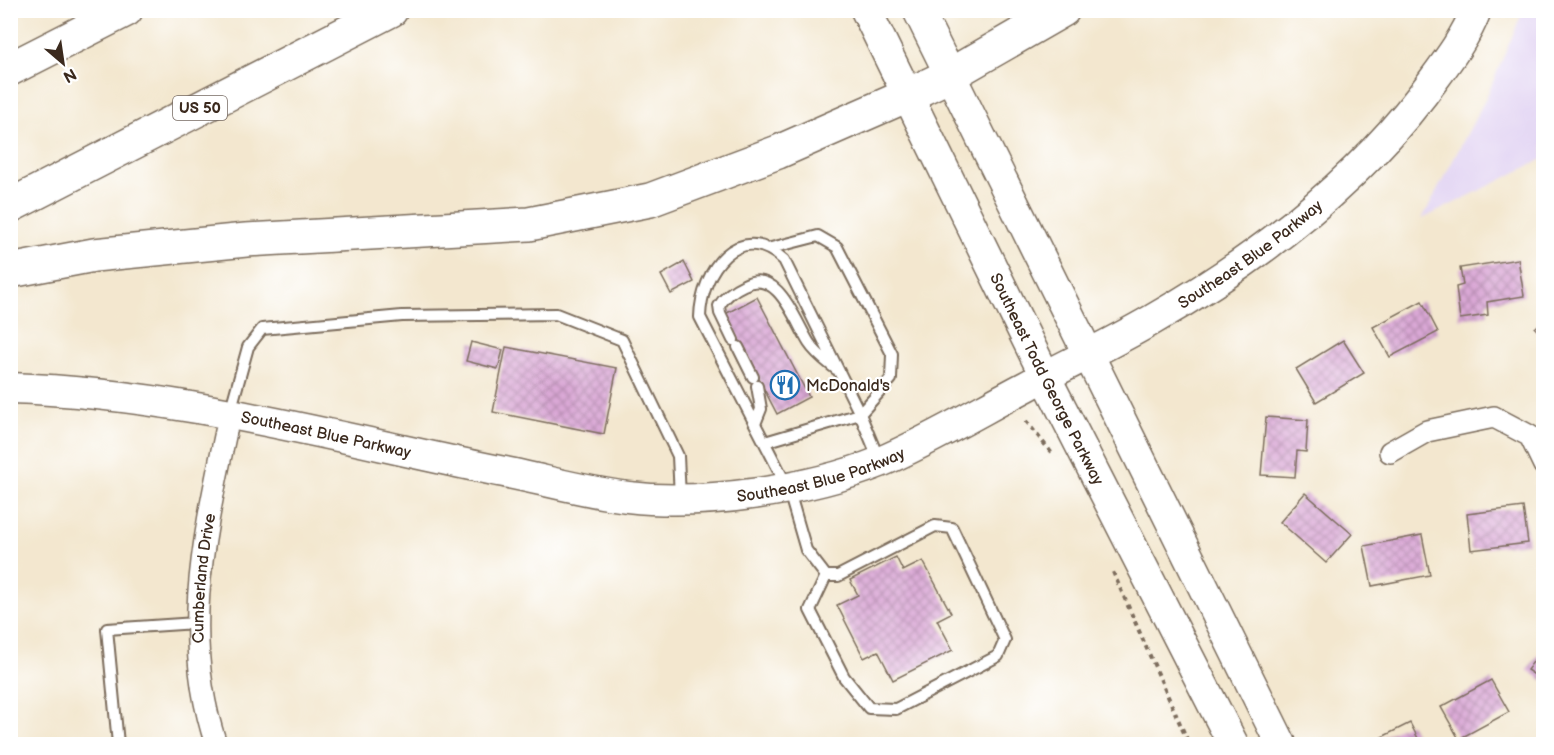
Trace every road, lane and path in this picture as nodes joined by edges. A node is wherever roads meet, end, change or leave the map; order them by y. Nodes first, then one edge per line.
1 (126, 10) edge
2 (391, 10) edge
3 (866, 10) edge
4 (918, 10) edge
5 (1063, 10) edge
6 (1476, 10) edge
7 (10, 69) edge
8 (950, 75) junction
9 (908, 95) junction
10 (10, 206) edge
11 (771, 248) junction
12 (10, 271) edge
13 (1086, 354) junction
14 (838, 371) junction
15 (1045, 376) junction
16 (10, 388) edge
17 (230, 412) junction
18 (860, 414) junction
19 (1026, 421) dead end
20 (755, 424) junction
21 (765, 442) junction
22 (1390, 452) dead end
23 (1057, 460) dead end
24 (880, 462) junction
25 (1544, 465) edge
26 (788, 488) junction
27 (680, 497) junction
28 (1109, 564) dead end
29 (826, 576) junction
30 (196, 623) junction
31 (118, 744) edge
32 (216, 744) edge
33 (1189, 744) edge
34 (1233, 744) edge
35 (1281, 744) edge

1 - 7 highway
2 - 10 highway, US 50
3 - 9 street, Southeast Todd George Parkway
4 - 8 street
5 - 8 highway
6 - 13 street, Southeast Blue Parkway
8 - 9 highway
8 - 13 street
9 - 12 highway
9 - 15 street, Southeast Todd George Parkway
11 - 14 lane
11 - 18 lane
11 - 20 lane
13 - 15 street, Southeast Blue Parkway
13 - 35 street
14 - 18 lane
14 - 20 lane
15 - 24 street, Southeast Blue Parkway
15 - 34 street, Southeast Todd George Parkway
16 - 17 street, Southeast Blue Parkway
17 - 27 street, Southeast Blue Parkway
17 - 27 lane
17 - 30 street, Cumberland Drive
18 - 21 lane
18 - 24 lane
19 - 23 path
20 - 21 lane
21 - 26 lane
22 - 25 street
24 - 26 street, Southeast Blue Parkway
26 - 27 street, Southeast Blue Parkway
26 - 29 lane
28 - 33 path
29 - 29 lane
30 - 31 lane
30 - 32 street, Cumberland Drive

